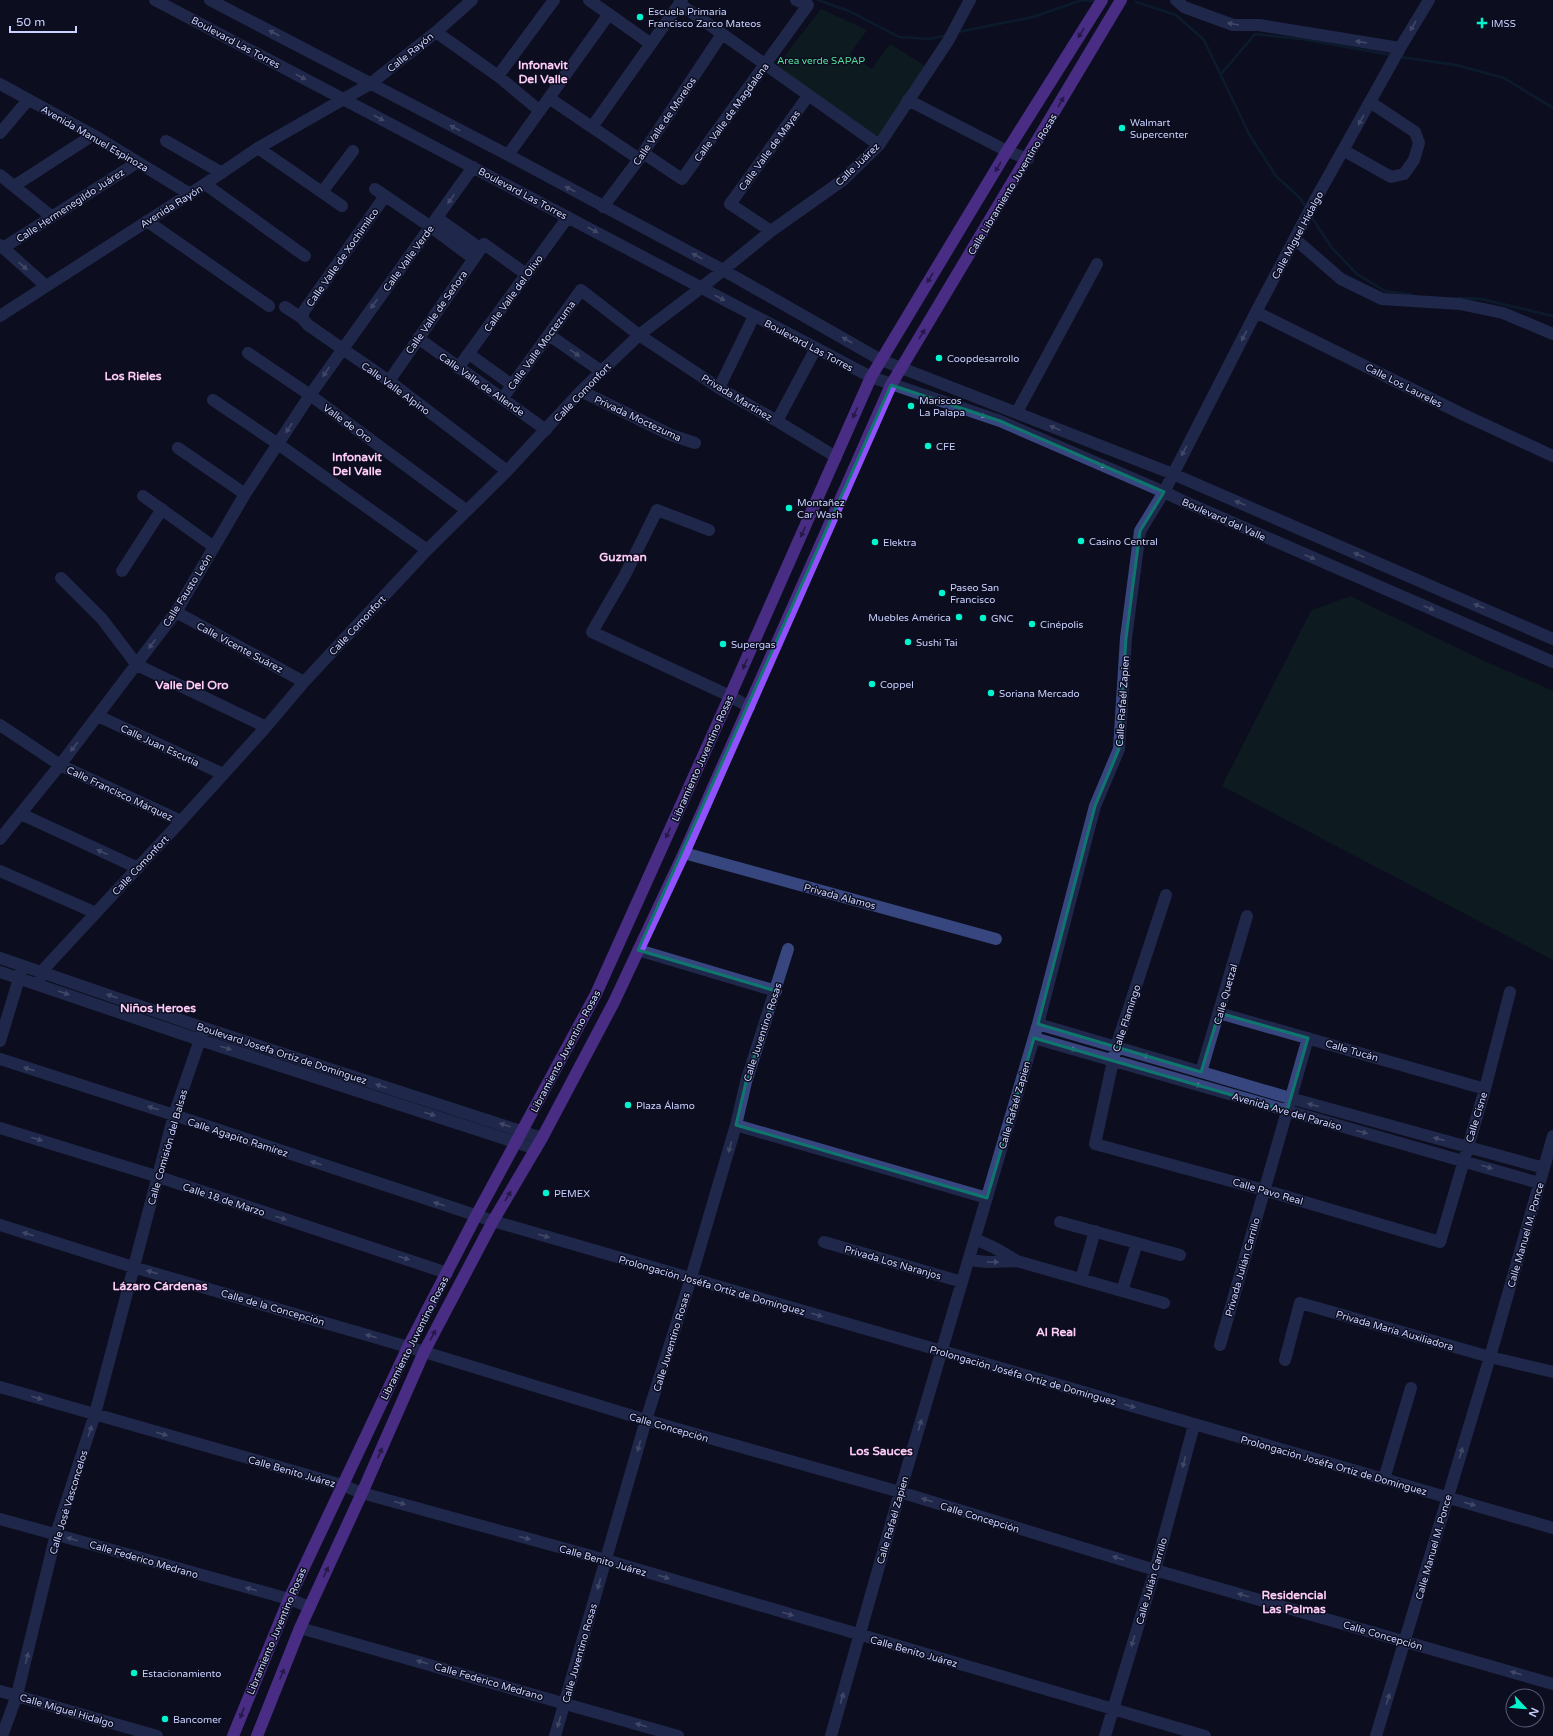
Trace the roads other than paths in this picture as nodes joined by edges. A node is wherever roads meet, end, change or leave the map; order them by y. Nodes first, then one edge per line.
1 (155, 0) edge
2 (210, 0) edge
3 (472, 0) edge
4 (554, 0) edge
5 (589, 0) edge
6 (796, 0) edge
7 (970, 0) edge
8 (1102, 0) edge
9 (1121, 0) edge
10 (1176, 0) edge
11 (1429, 0) edge
12 (681, 2) edge
13 (609, 14) junction
14 (436, 32) junction
15 (722, 34) junction
16 (651, 44) junction
17 (1397, 54) junction
18 (765, 64) junction
19 (498, 76) junction
20 (0, 84) edge
21 (370, 84) junction
22 (808, 96) junction
23 (549, 98) junction
24 (28, 100) junction
25 (344, 100) junction
26 (908, 100) junction
27 (1370, 102) junction
28 (540, 111) junction
29 (592, 127) junction
30 (0, 133) edge
31 (93, 135) junction
32 (166, 141) dead end
33 (879, 145) junction
34 (258, 148) junction
35 (1343, 150) junction
36 (352, 151) dead end
37 (1007, 151) junction
38 (508, 155) junction
39 (641, 156) junction
40 (1028, 159) junction
41 (138, 162) junction
42 (473, 167) junction
43 (222, 173) junction
44 (0, 175) edge
45 (205, 184) junction
46 (14, 186) junction
47 (322, 192) junction
48 (190, 194) junction
49 (342, 206) dead end
50 (604, 207) junction
51 (52, 217) junction
52 (568, 217) junction
53 (147, 221) junction
54 (434, 222) junction
55 (770, 231) junction
56 (1296, 239) junction
57 (482, 246) junction
58 (2, 247) edge
59 (305, 256) dead end
60 (474, 259) junction
61 (1097, 264) dead end
62 (723, 270) junction
63 (526, 274) junction
64 (46, 286) junction
65 (701, 288) junction
66 (581, 290) joint
67 (269, 306) dead end
68 (285, 307) dead end
69 (1256, 312) junction
70 (0, 316) edge
71 (754, 316) junction
72 (302, 318) junction
73 (1553, 334) edge
74 (549, 335) junction
75 (639, 335) junction
76 (418, 338) junction
77 (342, 348) junction
78 (816, 348) junction
79 (248, 353) dead end
80 (469, 354) junction
81 (881, 360) junction
82 (902, 367) junction
83 (458, 368) junction
84 (601, 371) junction
85 (871, 377) junction
86 (389, 381) junction
87 (512, 385) junction
88 (891, 385) junction
89 (719, 388) junction
90 (581, 391) junction
91 (310, 395) junction
92 (502, 399) junction
93 (213, 400) dead end
94 (1017, 412) junction
95 (777, 421) junction
96 (546, 430) junction
97 (1082, 439) junction
98 (278, 444) junction
99 (694, 444) dead end
100 (178, 448) dead end
101 (1061, 449) junction
102 (836, 456) junction
103 (1553, 456) edge
104 (506, 471) junction
105 (1173, 474) junction
106 (1164, 492) junction
107 (245, 494) junction
108 (143, 496) dead end
109 (162, 509) junction
110 (466, 510) junction
111 (1291, 525) junction
112 (709, 530) dead end
113 (1283, 545) junction
114 (214, 547) junction
115 (427, 550) junction
116 (122, 571) dead end
117 (61, 578) dead end
118 (176, 612) junction
119 (1505, 618) junction
120 (1498, 638) junction
121 (1553, 639) edge
122 (1553, 662) edge
123 (137, 665) junction
124 (304, 682) junction
125 (730, 696) junction
126 (749, 707) junction
127 (98, 716) junction
128 (0, 724) edge
129 (266, 726) junction
130 (60, 765) junction
131 (223, 774) junction
132 (21, 814) junction
133 (181, 821) junction
134 (0, 839) edge
135 (684, 853) junction
136 (138, 868) junction
137 (0, 871) edge
138 (1166, 895) dead end
139 (96, 913) junction
140 (1247, 916) dead end
141 (996, 939) dead end
142 (788, 949) dead end
143 (638, 950) junction
144 (0, 958) edge
145 (23, 966) junction
146 (42, 971) junction
147 (0, 972) edge
148 (20, 978) junction
149 (38, 984) junction
150 (776, 991) junction
151 (1510, 992) dead end
152 (596, 994) junction
153 (614, 1002) junction
154 (1219, 1013) junction
155 (1038, 1024) junction
156 (202, 1034) junction
157 (1034, 1038) junction
158 (1308, 1038) junction
159 (0, 1041) edge
160 (1116, 1047) junction
161 (0, 1060) edge
162 (1112, 1061) junction
163 (1201, 1072) junction
164 (1485, 1089) junction
165 (1290, 1098) junction
166 (1287, 1111) junction
167 (174, 1115) junction
168 (736, 1125) junction
169 (0, 1128) edge
170 (522, 1131) junction
171 (1553, 1136) edge
172 (542, 1138) junction
173 (516, 1142) junction
174 (1095, 1144) joint
175 (1467, 1147) junction
176 (536, 1149) junction
177 (1463, 1160) junction
178 (1544, 1168) junction
179 (159, 1177) junction
180 (1540, 1183) junction
181 (1264, 1190) junction
182 (987, 1198) junction
183 (476, 1216) junction
184 (493, 1222) junction
185 (1060, 1222) dead end
186 (0, 1226) edge
187 (1095, 1231) junction
188 (975, 1239) junction
189 (824, 1242) dead end
190 (1440, 1242) joint
191 (1137, 1243) junction
192 (1180, 1255) dead end
193 (969, 1260) junction
194 (1017, 1261) junction
195 (133, 1267) junction
196 (447, 1273) junction
197 (691, 1278) junction
198 (1081, 1279) junction
199 (962, 1282) junction
200 (1122, 1291) junction
201 (1164, 1302) dead end
202 (1220, 1345) dead end
203 (408, 1347) junction
204 (942, 1351) junction
205 (424, 1352) junction
206 (1490, 1357) junction
207 (1285, 1360) dead end
208 (1553, 1372) edge
209 (0, 1387) edge
210 (1411, 1388) dead end
211 (95, 1414) junction
212 (646, 1420) junction
213 (1194, 1425) junction
214 (1384, 1479) junction
215 (342, 1485) junction
216 (900, 1492) junction
217 (362, 1493) junction
218 (1447, 1497) junction
219 (0, 1518) edge
220 (1553, 1528) edge
221 (56, 1534) junction
222 (606, 1560) junction
223 (1154, 1570) junction
224 (289, 1599) junction
225 (310, 1607) junction
226 (300, 1628) junction
227 (859, 1635) junction
228 (1405, 1641) junction
229 (1553, 1684) edge
230 (0, 1691) edge
231 (17, 1695) junction
232 (565, 1702) junction
233 (1112, 1710) junction
234 (2, 1736) edge
235 (157, 1736) edge
236 (233, 1736) edge
237 (257, 1736) edge
238 (555, 1736) edge
239 (678, 1736) edge
240 (831, 1736) edge
241 (1105, 1736) edge
242 (1205, 1736) edge
243 (1376, 1736) edge

1 -> 25 street, Boulevard Las Torres
21 -> 2 street
3 - 14 street, Calle Rayón
4 - 19 street
5 - 13 street
6 - 18 street, Calle Valle de Magdalena
7 - 26 street, Calle Juárez
8 -> 37 main road, Calle Libramiento Juventino Rosas
40 -> 9 main road, Calle Libramiento Juventino Rosas
17 -> 10 street
11 -> 17 street, Calle Miguel Hidalgo
12 - 15 street
12 - 16 street
13 - 16 street
13 - 23 street
14 - 19 street
14 - 21 street, Calle Rayón
15 - 18 street
15 - 39 street, Calle Valle de Morelos
16 - 29 street
17 - 27 street, Calle Miguel Hidalgo
18 - 22 street
18 - 39 street, Calle Valle de Magdalena
19 - 28 street
20 - 24 street, Avenida Manuel Espinoza
21 - 25 street, Calle Rayón
38 -> 21 street
22 - 33 street
22 - 55 street, Calle Valle de Mayas
23 - 28 street
23 - 29 street
24 - 30 street
24 - 31 street, Avenida Manuel Espinoza
25 - 34 street, Avenida Rayón
25 -> 42 street, Boulevard Las Torres
26 - 33 street, Calle Juárez
26 - 37 street
27 -> 35 street, Calle Miguel Hidalgo
27 - 35 street
28 - 38 street
29 - 39 street
31 - 41 street, Avenida Manuel Espinoza
31 - 46 street
32 - 43 street
33 - 55 street, Calle Juárez
34 - 43 street, Avenida Rayón
34 - 47 street
35 - 56 street, Calle Miguel Hidalgo
36 - 47 street
37 - 40 street
37 -> 81 main road, Calle Libramiento Juventino Rosas
50 -> 38 street
39 - 50 street, Calle Valle de Morelos
82 -> 40 main road, Calle Libramiento Juventino Rosas
41 - 48 street, Avenida Manuel Espinoza
41 - 51 street, Calle Hermenegildo Juárez
42 - 52 street, Boulevard Las Torres
42 -> 54 street, Calle Valle Verde
43 - 45 street, Avenida Rayón
44 - 46 street
45 - 48 street, Avenida Rayón
45 - 59 street
46 - 51 street
47 - 49 street
48 - 53 street, Avenida Rayón
62 -> 50 street
51 - 58 street, Calle Hermenegildo Juárez
52 - 63 street, Calle Valle del Olivo
52 -> 65 street, Boulevard Las Torres
53 - 64 street, Avenida Rayón
53 - 67 street
54 - 57 street
54 - 60 street
54 - 72 street, Calle Valle de Xochimilco
54 -> 77 street, Calle Valle Verde
55 - 62 street, Calle Juárez
56 - 69 street, Calle Miguel Hidalgo
56 - 73 street
57 - 60 street, Calle Valle de Señora
57 - 63 street
58 -> 64 street
60 - 76 street, Calle Valle de Señora
61 - 94 street
62 - 65 street, Calle Juárez
81 -> 62 street
63 - 80 street, Calle Valle del Olivo
64 - 70 street, Avenida Rayón
65 -> 71 street, Boulevard Las Torres
65 - 75 street, Calle Comonfort
66 - 74 street, Calle Valle Moctezuma
66 - 75 street, Privada Martínez
68 - 72 street, Calle Valle Alpino
69 - 103 street, Calle Los Laureles
69 -> 105 street, Calle Miguel Hidalgo
71 - 78 street, Boulevard Las Torres
71 - 89 street
72 - 77 street, Calle Valle Alpino
74 -> 84 street
74 - 87 street, Calle Valle Moctezuma
75 - 84 street, Calle Comonfort
75 - 89 street, Privada Martínez
76 - 83 street, Calle Valle de Allende
76 - 86 street, Calle Valle de Señora
77 - 86 street, Calle Valle Alpino
77 -> 91 street, Calle Fausto León
78 - 85 street, Boulevard Las Torres
78 - 95 street
79 - 91 street, Valle de Oro
80 - 83 street, Calle Valle del Olivo
80 - 87 street
81 - 82 street
81 - 85 main road, Libramiento Juventino Rosas
82 - 88 main road, Libramiento Juventino Rosas
82 - 94 street, Boulevard del Valle
83 - 92 street, Calle Valle de Allende
84 - 90 street, Calle Comonfort
85 - 88 street, Boulevard Las Torres
85 -> 102 main road, Libramiento Juventino Rosas
86 - 104 street, Calle Valle Alpino
87 - 92 street, Calle Valle Moctezuma
88 -> 101 street, Boulevard del Valle
88 - 126 main road, Libramiento Juventino Rosas
89 - 95 street, Privada Martínez
90 - 96 street, Calle Comonfort
90 - 99 street, Privada Moctezuma
91 -> 98 street, Calle Fausto León
91 - 110 street, Valle de Oro
92 - 96 street, Calle Valle de Allende
93 - 98 street
97 -> 94 street, Boulevard del Valle
95 - 102 street, Privada Martínez
96 - 104 street, Calle Comonfort
97 - 101 street
97 - 105 street, Boulevard del Valle
98 - 107 street, Calle Fausto León
98 - 115 street
100 - 107 street
101 -> 106 street, Boulevard del Valle
102 -> 125 main road, Libramiento Juventino Rosas
104 - 110 street, Calle Comonfort
105 - 106 street, Calle Rafaél Zapien
111 -> 105 street, Boulevard del Valle
106 - 113 street, Boulevard del Valle
106 - 155 street, Calle Rafaél Zapien
107 - 114 street, Calle Fausto León
108 - 109 street
109 - 114 street
109 - 116 street
110 - 115 street, Calle Comonfort
111 - 113 street
119 -> 111 street, Boulevard del Valle
112 - 125 street
113 -> 120 street, Boulevard del Valle
114 - 118 street, Calle Fausto León
115 - 124 street, Calle Comonfort
117 - 123 street
118 -> 123 street, Calle Fausto León
118 - 124 street, Calle Vicente Suárez
119 - 120 street
119 - 121 street, Boulevard del Valle
120 - 122 street, Boulevard del Valle
123 - 127 street, Calle Fausto León
123 - 129 street
124 - 129 street, Calle Comonfort
125 - 126 street
125 -> 152 main road, Libramiento Juventino Rosas
126 - 135 main road, Libramiento Juventino Rosas
127 -> 130 street, Calle Fausto León
127 - 131 street, Calle Juan Escutia
128 - 130 street, Calle Francisco Márquez
129 - 131 street, Calle Comonfort
130 - 132 street, Calle Fausto León
130 - 133 street, Calle Francisco Márquez
131 - 133 street, Calle Comonfort
132 - 134 street, Calle Fausto León
136 -> 132 street
133 - 136 street, Calle Comonfort
135 - 141 street, Privada Alamos
135 - 143 main road, Libramiento Juventino Rosas
136 - 139 street, Calle Comonfort
137 - 139 street
138 - 160 street, Calle Flamingo
139 - 146 street, Calle Comonfort
140 - 154 street, Calle Quetzal
142 - 150 street, Calle Juventino Rosas
143 - 150 street
143 - 153 main road, Libramiento Juventino Rosas
144 - 145 street, Boulevard Josefa Ortiz de Domínguez
145 - 146 street, Boulevard Josefa Ortiz de Domínguez
145 - 148 street
146 - 149 street, Calle Comonfort
156 -> 146 street, Boulevard Josefa Ortiz de Domínguez
147 - 148 street, Boulevard Josefa Ortiz de Domínguez
148 - 149 street, Boulevard Josefa Ortiz de Domínguez
148 - 159 street
149 -> 156 street, Boulevard Josefa Ortiz de Domínguez
150 - 168 street, Calle Juventino Rosas
151 - 164 street, Calle Cisne
152 - 153 main road
152 - 170 main road, Libramiento Juventino Rosas
153 - 172 main road, Libramiento Juventino Rosas
154 - 158 street, Calle Tucán
154 - 163 street, Calle Quetzal
155 - 157 street, Calle Rafaél Zapien
155 - 160 street, Avenida Ave del Paraíso
156 - 167 street, Calle Comisión del Balsas
170 -> 156 street, Boulevard Josefa Ortiz de Domínguez
156 -> 173 street, Boulevard Josefa Ortiz de Domínguez
157 -> 162 street, Avenida Ave del Paraíso
157 - 182 street, Calle Rafaél Zapien
158 - 164 street, Calle Tucán
158 - 165 street
160 - 162 street, Calle Flamingo
163 -> 160 street, Avenida Ave del Paraíso
167 -> 161 street, Calle Agapito Ramírez
162 -> 166 street, Avenida Ave del Paraíso
162 - 174 street, Calle Flamingo
163 - 165 street, Avenida Ave del Paraíso
164 - 175 street, Calle Cisne
165 - 166 street
175 -> 165 street, Avenida Ave del Paraíso
166 -> 177 street, Avenida Ave del Paraíso
166 - 181 street
167 - 179 street, Calle Comisión del Balsas
183 -> 167 street, Calle Agapito Ramírez
168 - 182 street
168 -> 197 street, Calle Juventino Rosas
169 -> 179 street, Calle 18 de Marzo
170 - 172 street, Boulevard Josefa Ortiz de Domínguez
170 - 173 main road, Libramiento Juventino Rosas
171 - 178 street, Calle Manuel M. Ponce
172 - 176 main road, Libramiento Juventino Rosas
173 - 176 street, Boulevard Josefa Ortiz de Domínguez
173 - 183 main road, Libramiento Juventino Rosas
174 - 181 street, Calle Pavo Real
175 - 177 street, Calle Cisne
175 - 178 street, Avenida Ave del Paraíso
184 -> 176 main road, Libramiento Juventino Rosas
177 -> 180 street, Avenida Ave del Paraíso
177 - 190 street, Calle Cisne
178 - 180 street, Calle Manuel M. Ponce
179 - 195 street, Calle Comisión del Balsas
179 -> 196 street, Calle 18 de Marzo
180 - 206 street, Calle Manuel M. Ponce
181 - 190 street, Calle Pavo Real
181 - 202 street, Privada Julián Carrillo
182 - 188 street, Calle Rafaél Zapien
183 - 184 street, Calle Agapito Ramírez
183 - 196 main road, Libramiento Juventino Rosas
184 -> 197 street, Prolongación Joséfa Ortiz de Domínguez
205 -> 184 main road, Libramiento Juventino Rosas
185 - 187 street
195 -> 186 street, Calle de la Concepción
187 - 191 street
187 - 198 street
188 - 193 street, Calle Rafaél Zapien
188 - 194 street
189 - 199 street, Privada Los Naranjos
191 - 192 street
191 - 200 street
193 -> 194 street
193 - 199 street, Calle Rafaél Zapien
194 - 198 street
203 -> 195 street, Calle de la Concepción
195 - 211 street, Calle José Vasconcelos
196 - 203 main road, Libramiento Juventino Rosas
197 -> 204 street, Prolongación Joséfa Ortiz de Domínguez
197 - 212 street, Calle Juventino Rosas
198 - 200 street
199 - 204 street, Calle Rafaél Zapien
200 - 201 street
203 - 205 street, Calle Concepción
203 - 215 main road, Libramiento Juventino Rosas
204 -> 213 street, Prolongación Joséfa Ortiz de Domínguez
216 -> 204 street, Calle Rafaél Zapien
205 - 212 street, Calle Concepción
217 -> 205 main road, Libramiento Juventino Rosas
206 - 207 street, Privada María Auxiliadora
206 - 208 street
218 -> 206 street, Calle Manuel M. Ponce
209 -> 211 street, Calle Benito Juárez
210 - 214 street
211 -> 215 street, Calle Benito Juárez
221 -> 211 street, Calle José Vasconcelos
212 - 216 street, Calle Concepción
212 -> 222 street, Calle Juventino Rosas
213 - 214 street, Prolongación Joséfa Ortiz de Domínguez
213 -> 223 street, Calle Julián Carrillo
214 - 218 street, Prolongación Joséfa Ortiz de Domínguez
215 - 217 street, Calle Benito Juárez
215 - 224 main road, Libramiento Juventino Rosas
223 -> 216 street, Calle Concepción
216 - 227 street, Calle Rafaél Zapien
217 -> 222 street, Calle Benito Juárez
225 -> 217 main road, Libramiento Juventino Rosas
218 -> 220 street, Prolongación Joséfa Ortiz de Domínguez
218 - 228 street, Calle Manuel M. Ponce
219 - 221 street, Calle Federico Medrano
224 -> 221 street, Calle Federico Medrano
231 -> 221 street, Calle José Vasconcelos
222 -> 227 street, Calle Benito Juárez
222 -> 232 street, Calle Juventino Rosas
228 -> 223 street, Calle Concepción
223 -> 233 street, Calle Julián Carrillo
224 - 225 street, Calle Federico Medrano
224 -> 236 main road, Libramiento Juventino Rosas
225 - 226 main road, Libramiento Juventino Rosas
232 -> 226 street, Calle Federico Medrano
237 -> 226 main road, Libramiento Juventino Rosas
227 - 233 street, Calle Benito Juárez
240 -> 227 street, Calle Rafaél Zapien
229 -> 228 street, Calle Concepción
243 -> 228 street, Calle Manuel M. Ponce
230 - 231 street, Calle Miguel Hidalgo
231 - 234 street, Calle José Vasconcelos
231 - 235 street, Calle Miguel Hidalgo
232 -> 238 street, Calle Juventino Rosas
239 -> 232 street, Calle Federico Medrano
233 - 241 street, Calle Julián Carrillo
233 - 242 street, Calle Benito Juárez

